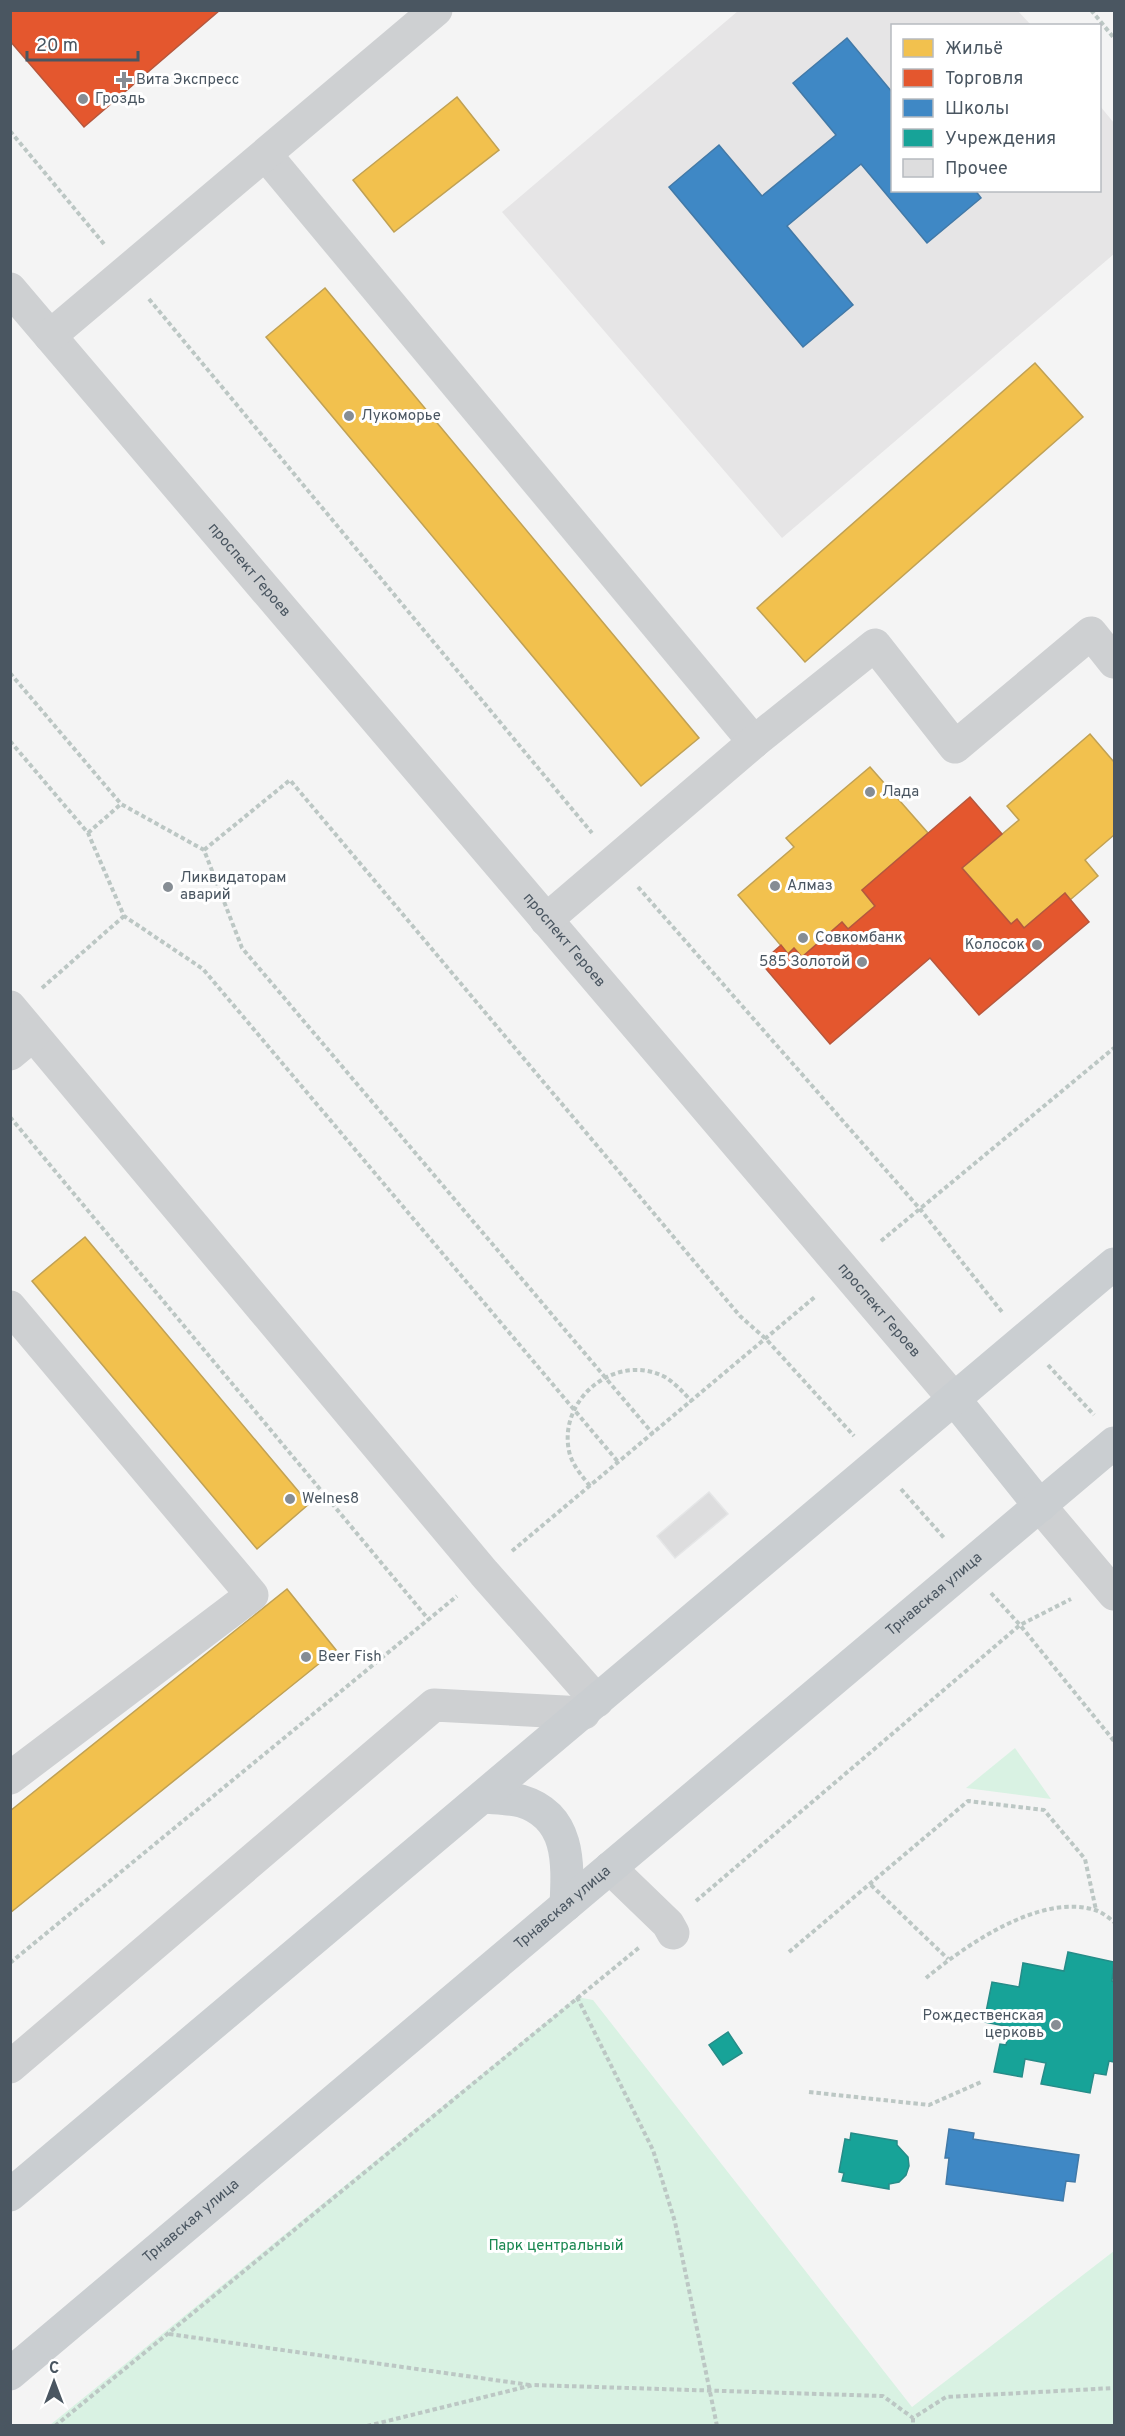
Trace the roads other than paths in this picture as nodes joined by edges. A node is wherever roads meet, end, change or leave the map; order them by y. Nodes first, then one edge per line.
1 (436, 10) edge
2 (266, 155) junction
3 (10, 289) edge
4 (50, 336) junction
5 (1114, 662) edge
6 (754, 742) junction
7 (546, 920) junction
8 (10, 1007) edge
9 (22, 1044) edge
10 (1114, 1264) edge
11 (10, 1306) edge
12 (955, 1400) junction
13 (1114, 1443) edge
14 (1040, 1506) junction
15 (1109, 1588) edge
16 (590, 1707) junction
17 (10, 1778) edge
18 (484, 1797) junction
19 (610, 1868) junction
20 (566, 1905) junction
21 (670, 1929) road end
22 (10, 2067) edge
23 (10, 2195) edge
24 (10, 2374) edge

1 - 2 street
2 - 4 street
2 - 6 street
3 - 4 street, проспект Героев
4 - 7 street, проспект Героев
5 - 6 street
6 - 7 street
7 - 12 street, проспект Героев
8 - 9 street
9 - 16 street
10 - 12 main road
11 - 17 street
12 - 14 main road, проспект Героев
12 - 16 main road
13 - 14 main road, Трнавская улица
14 - 15 street, проспект Героев
14 - 19 main road, Трнавская улица
16 - 18 main road
16 - 22 street
18 - 20 main road
18 - 23 main road
19 - 20 main road, Трнавская улица
19 - 21 street
20 - 24 main road, Трнавская улица

